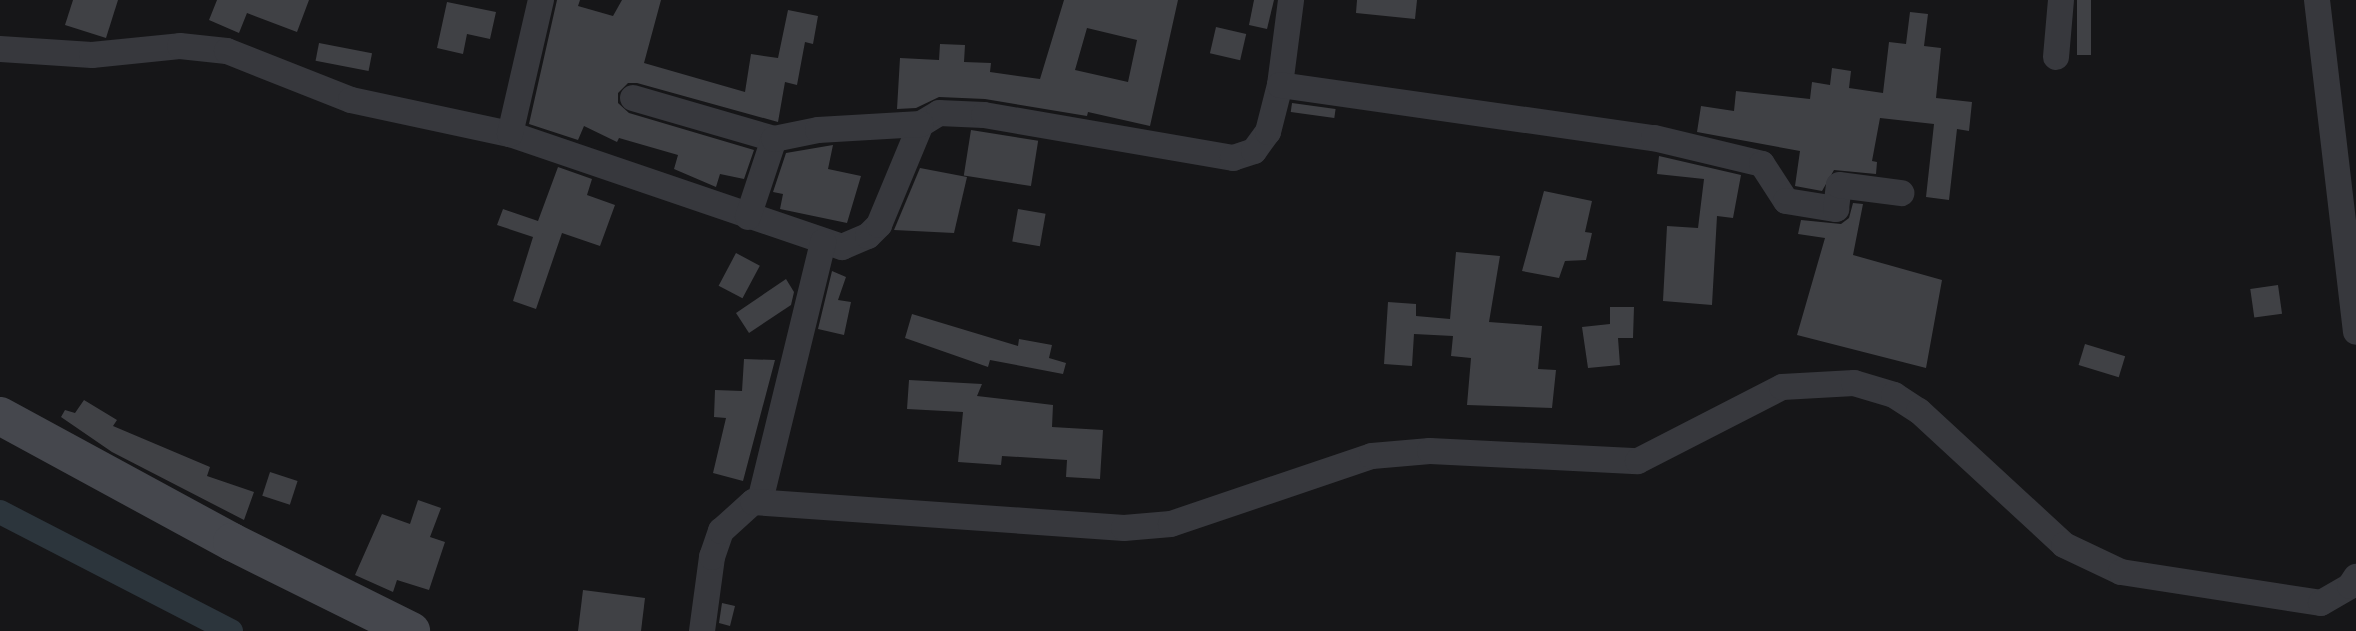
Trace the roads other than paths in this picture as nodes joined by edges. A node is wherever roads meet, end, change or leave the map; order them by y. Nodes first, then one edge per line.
1 (541, 0) edge
2 (1291, 0) edge
3 (2061, 0) edge
4 (2317, 0) edge
5 (0, 49) edge
6 (2056, 57) dead end
7 (1280, 85) junction
8 (633, 98) dead end
9 (921, 124) junction
10 (510, 134) junction
11 (774, 139) junction
12 (1901, 193) dead end
13 (748, 217) junction
14 (823, 242) junction
15 (2356, 332) edge
16 (0, 416) edge
17 (760, 501) junction
18 (2356, 577) edge
19 (411, 631) edge
20 (702, 631) edge

1 - 10 street
2 - 7 street
3 - 6 street
4 - 15 street
5 - 10 street
7 - 9 street
7 - 12 street
8 - 11 street
9 - 11 street
9 - 14 street
10 - 13 street
11 - 13 street
13 - 14 street
14 - 17 street
16 - 19 street
17 - 18 street
17 - 20 street

